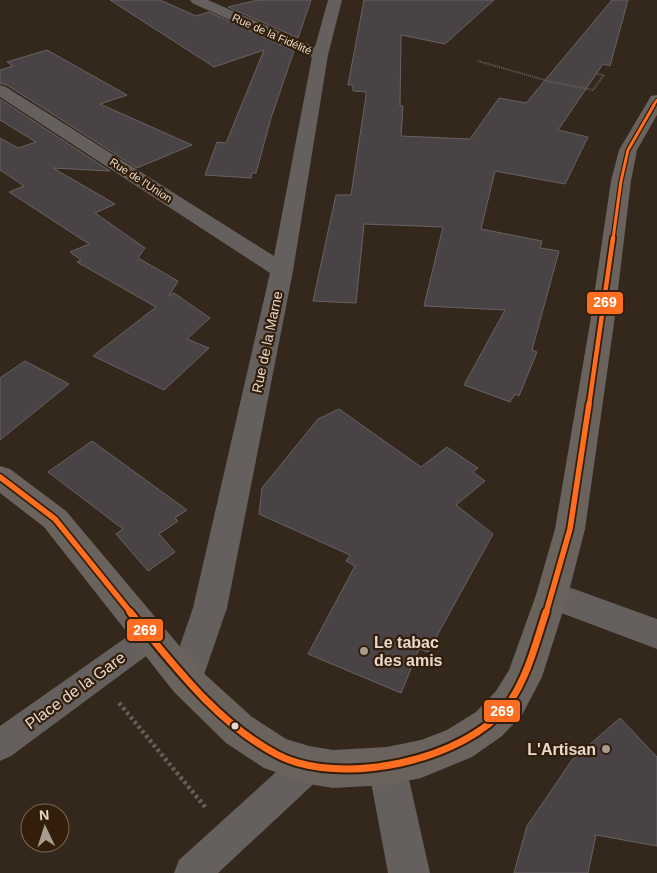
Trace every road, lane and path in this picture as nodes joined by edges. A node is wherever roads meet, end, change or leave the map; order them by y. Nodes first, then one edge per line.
1 (197, 0) edge
2 (335, 0) edge
3 (320, 55) junction
4 (478, 61) dead end
5 (596, 74) dead end
6 (0, 90) edge
7 (657, 100) edge
8 (282, 271) junction
9 (0, 477) edge
10 (552, 595) junction
11 (657, 634) edge
12 (151, 636) junction
13 (186, 680) junction
14 (114, 697) dead end
15 (0, 745) edge
16 (309, 765) junction
17 (387, 766) junction
18 (210, 812) dead end
19 (192, 873) edge
20 (409, 873) edge

1 - 3 street, Rue de la Fidélité
2 - 3 street, Rue de la Marne
3 - 8 street, Rue de la Marne
4 - 5 path
6 - 8 street, Rue de l'Union
7 - 10 street
8 - 13 street, Rue de la Marne
9 - 12 street
10 - 11 street
10 - 17 street
12 - 13 street
12 - 15 lane, Place de la Gare
13 - 16 street
14 - 18 path
16 - 17 street
16 - 19 lane
17 - 20 street

